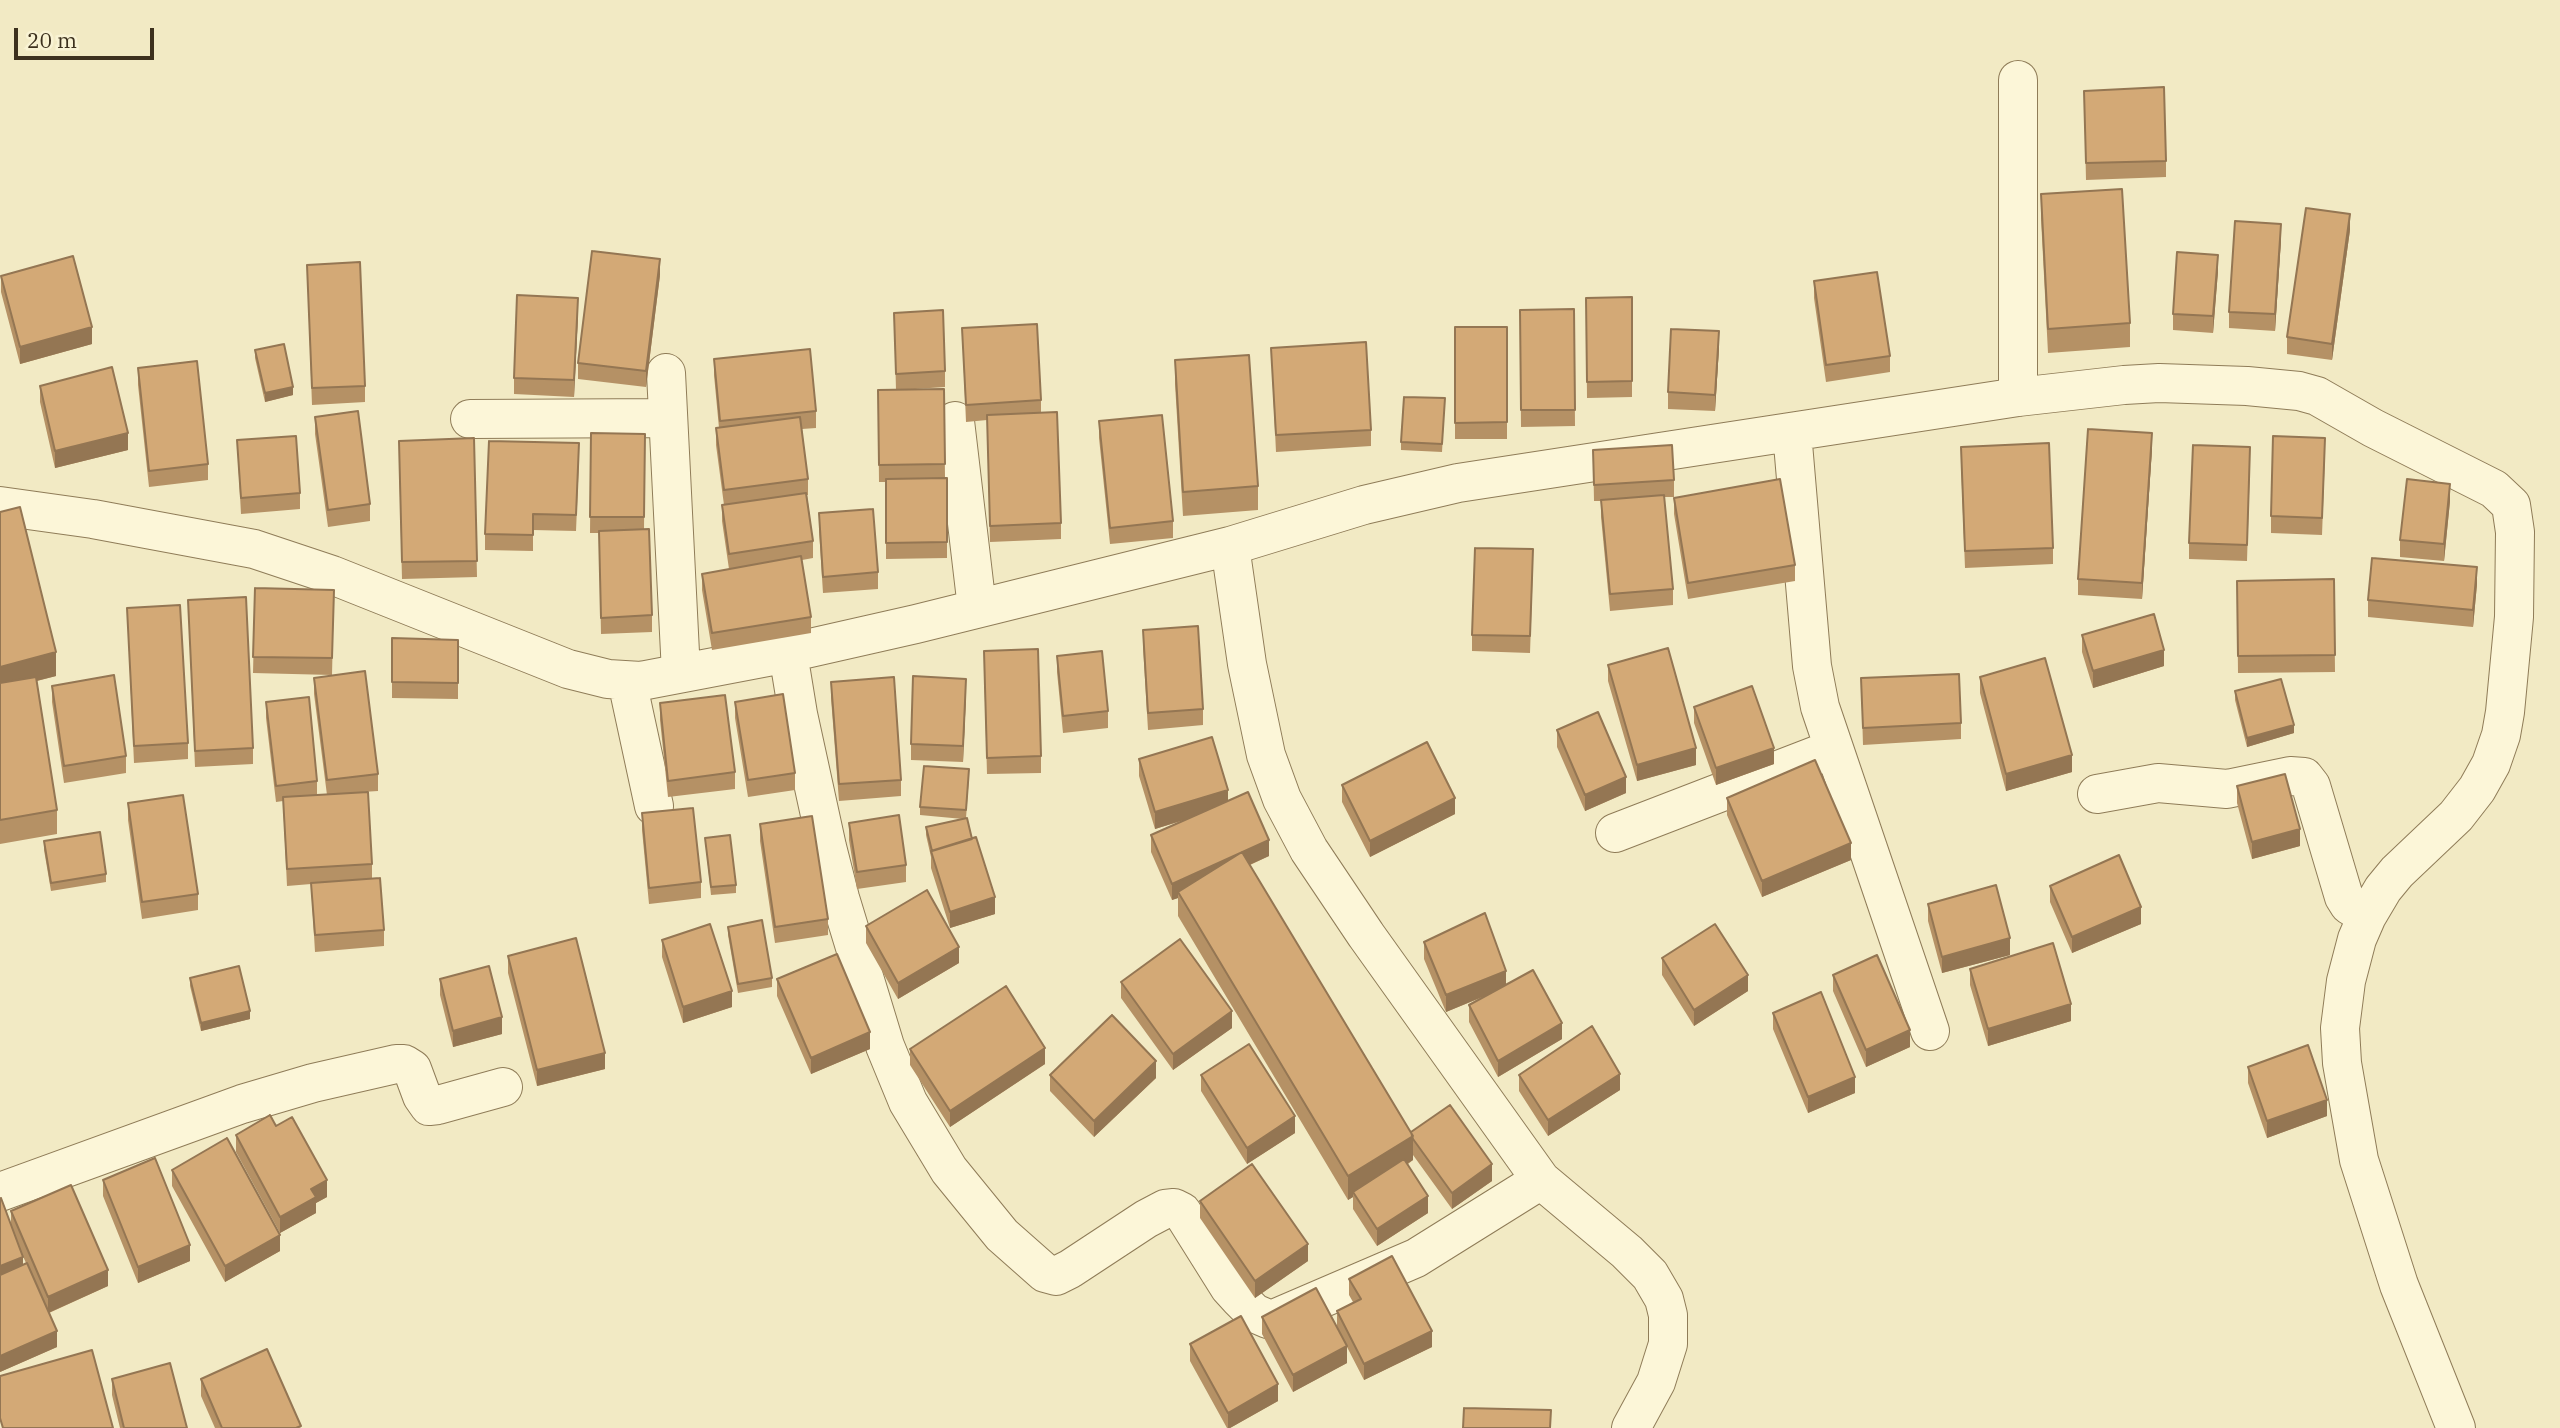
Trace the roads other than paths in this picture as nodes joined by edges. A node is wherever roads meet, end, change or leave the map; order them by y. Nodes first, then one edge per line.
1 (2018, 80) dead end
2 (666, 373) dead end
3 (2018, 397) junction
4 (667, 418) junction
5 (470, 419) dead end
6 (955, 421) dead end
7 (1792, 432) junction
8 (0, 506) edge
9 (1230, 546) junction
10 (977, 608) junction
11 (788, 653) junction
12 (681, 673) junction
13 (627, 681) junction
14 (1833, 749) junction
15 (2097, 794) dead end
16 (654, 806) dead end
17 (1615, 833) dead end
18 (2367, 916) junction
19 (1930, 1031) dead end
20 (503, 1087) dead end
21 (1541, 1180) junction
22 (0, 1192) edge
23 (1631, 1428) edge
24 (2456, 1428) edge

1 - 3 street
2 - 4 street
3 - 7 street
3 - 18 street
4 - 5 street
4 - 12 street
6 - 10 street
7 - 9 street
7 - 14 street
8 - 13 street
9 - 10 street
9 - 21 street
10 - 11 street
11 - 12 street
11 - 21 street
12 - 13 street
13 - 16 street
14 - 17 street
14 - 19 street
15 - 18 street
18 - 24 street
20 - 22 street
21 - 23 street

